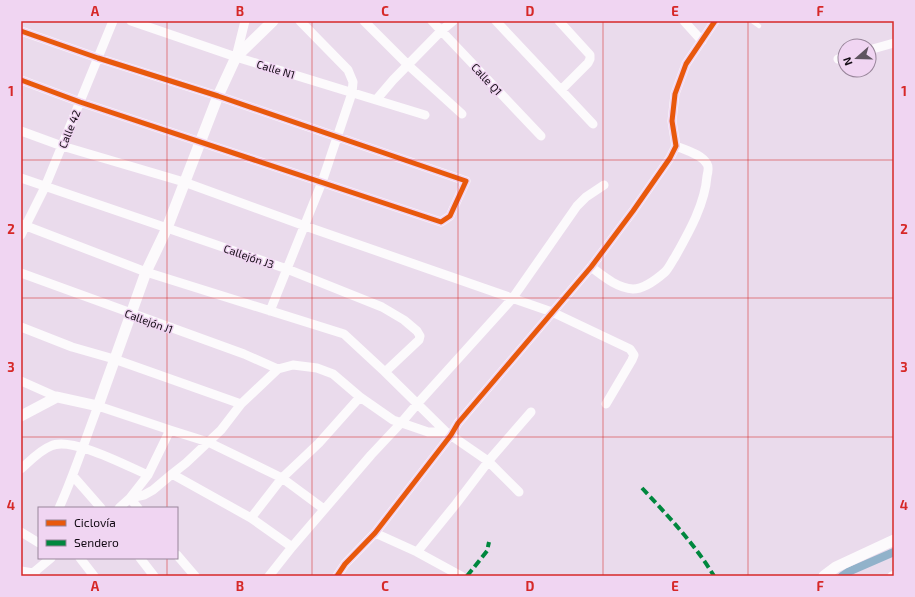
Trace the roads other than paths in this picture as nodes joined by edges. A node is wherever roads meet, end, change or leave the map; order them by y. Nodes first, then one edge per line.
1 (114, 21) edge
2 (131, 21) edge
3 (245, 21) edge
4 (273, 21) edge
5 (300, 21) edge
6 (364, 21) edge
7 (432, 21) edge
8 (453, 21) edge
9 (496, 21) edge
10 (559, 21) edge
11 (684, 21) edge
12 (715, 21) edge
13 (752, 21) edge
14 (759, 26) dead end
15 (21, 31) edge
16 (441, 31) junction
17 (702, 41) junction
18 (894, 43) edge
19 (877, 48) edge
20 (236, 57) junction
21 (98, 58) junction
22 (408, 65) junction
23 (21, 80) edge
24 (561, 90) junction
25 (352, 93) junction
26 (218, 96) junction
27 (376, 100) junction
28 (80, 102) junction
29 (462, 114) dead end
30 (425, 115) dead end
31 (593, 124) dead end
32 (21, 131) edge
33 (541, 136) dead end
34 (338, 137) junction
35 (201, 143) junction
36 (62, 146) junction
37 (676, 146) junction
38 (21, 178) edge
39 (184, 182) junction
40 (322, 182) junction
41 (604, 185) dead end
42 (45, 187) junction
43 (24, 225) edge
44 (305, 226) junction
45 (167, 228) junction
46 (21, 235) edge
47 (590, 267) junction
48 (287, 269) junction
49 (146, 272) junction
50 (21, 273) edge
51 (512, 299) junction
52 (270, 311) junction
53 (552, 312) junction
54 (132, 314) junction
55 (21, 327) edge
56 (114, 359) junction
57 (278, 369) junction
58 (385, 372) junction
59 (21, 381) edge
60 (57, 397) junction
61 (360, 397) junction
62 (418, 403) junction
63 (241, 404) junction
64 (606, 404) dead end
65 (98, 406) junction
66 (531, 412) dead end
67 (21, 416) edge
68 (401, 423) junction
69 (170, 430) junction
70 (448, 433) junction
71 (208, 442) junction
72 (82, 447) junction
73 (488, 461) junction
74 (21, 469) edge
75 (172, 474) junction
76 (148, 475) junction
77 (73, 476) junction
78 (282, 478) junction
79 (519, 492) dead end
80 (130, 498) junction
81 (60, 507) edge
82 (100, 507) edge
83 (120, 507) edge
84 (137, 507) edge
85 (324, 509) junction
86 (251, 518) junction
87 (21, 532) edge
88 (374, 533) junction
89 (894, 540) edge
90 (38, 542) edge
91 (292, 547) junction
92 (417, 552) junction
93 (178, 556) edge
94 (50, 559) edge
95 (81, 559) edge
96 (141, 559) edge
97 (21, 572) edge
98 (34, 574) edge
99 (94, 576) edge
100 (154, 576) edge
101 (194, 576) edge
102 (269, 576) edge
103 (337, 576) edge
104 (461, 576) edge
105 (824, 576) edge

1 - 21 street, Calle 42
2 - 20 street, Calle N1
3 - 20 street
4 - 20 street
5 - 25 street
6 - 22 street
7 - 16 street, Calle Q1
8 - 16 street
9 - 24 street
10 - 24 street
11 - 17 street
12 - 17 street
13 - 14 lane
15 - 21 street
16 - 22 street
16 - 33 street, Calle Q1
17 - 37 street
18 - 19 street
20 - 25 street, Calle N1
20 - 26 street
21 - 26 street
21 - 28 street, Calle 42
22 - 27 street
22 - 29 street
23 - 28 street
24 - 31 street
25 - 27 street, Calle N1
25 - 34 street
26 - 34 street
26 - 35 street
27 - 30 street, Calle N1
28 - 35 street
28 - 36 street, Calle 42
32 - 36 street
34 - 40 street
34 - 40 street
35 - 39 street
35 - 40 street
36 - 39 street
36 - 42 street, Calle 42
37 - 47 street
37 - 47 street
38 - 42 street, Callejón J3
39 - 44 street
39 - 45 street
40 - 44 street
41 - 51 street
42 - 43 street, Calle 42
42 - 45 street, Callejón J3
43 - 46 street, Calle 42
43 - 49 street
44 - 48 street
44 - 51 street
45 - 48 street, Callejón J3
45 - 49 street
47 - 53 street
48 - 52 street
48 - 58 street, Callejón J3
49 - 52 street
49 - 54 street
50 - 54 street, Callejón J1
51 - 53 street
51 - 62 street
52 - 58 street
53 - 64 street
53 - 70 street
54 - 56 street
54 - 57 street, Callejón J1
55 - 56 street
56 - 63 street
56 - 65 street
57 - 61 street
57 - 63 street
58 - 62 street
59 - 60 street
60 - 65 street
60 - 67 street
61 - 68 street
61 - 78 street
62 - 68 street
62 - 70 street
63 - 71 street
65 - 69 street
65 - 72 street
66 - 73 street
68 - 70 street
68 - 85 street
69 - 71 street
69 - 76 street
70 - 73 street
70 - 88 street
71 - 75 street
71 - 78 street
72 - 74 street
72 - 76 street
72 - 77 street
73 - 79 street
73 - 92 street
75 - 80 street
75 - 86 street
76 - 80 street
77 - 81 street
77 - 82 street
78 - 85 street
78 - 86 street
80 - 83 street
80 - 84 street
85 - 91 street
86 - 91 street
87 - 90 street
88 - 92 street
88 - 103 street
89 - 105 street
91 - 102 street
92 - 104 street
93 - 101 street
94 - 98 street
95 - 99 street
96 - 100 street
97 - 98 street

